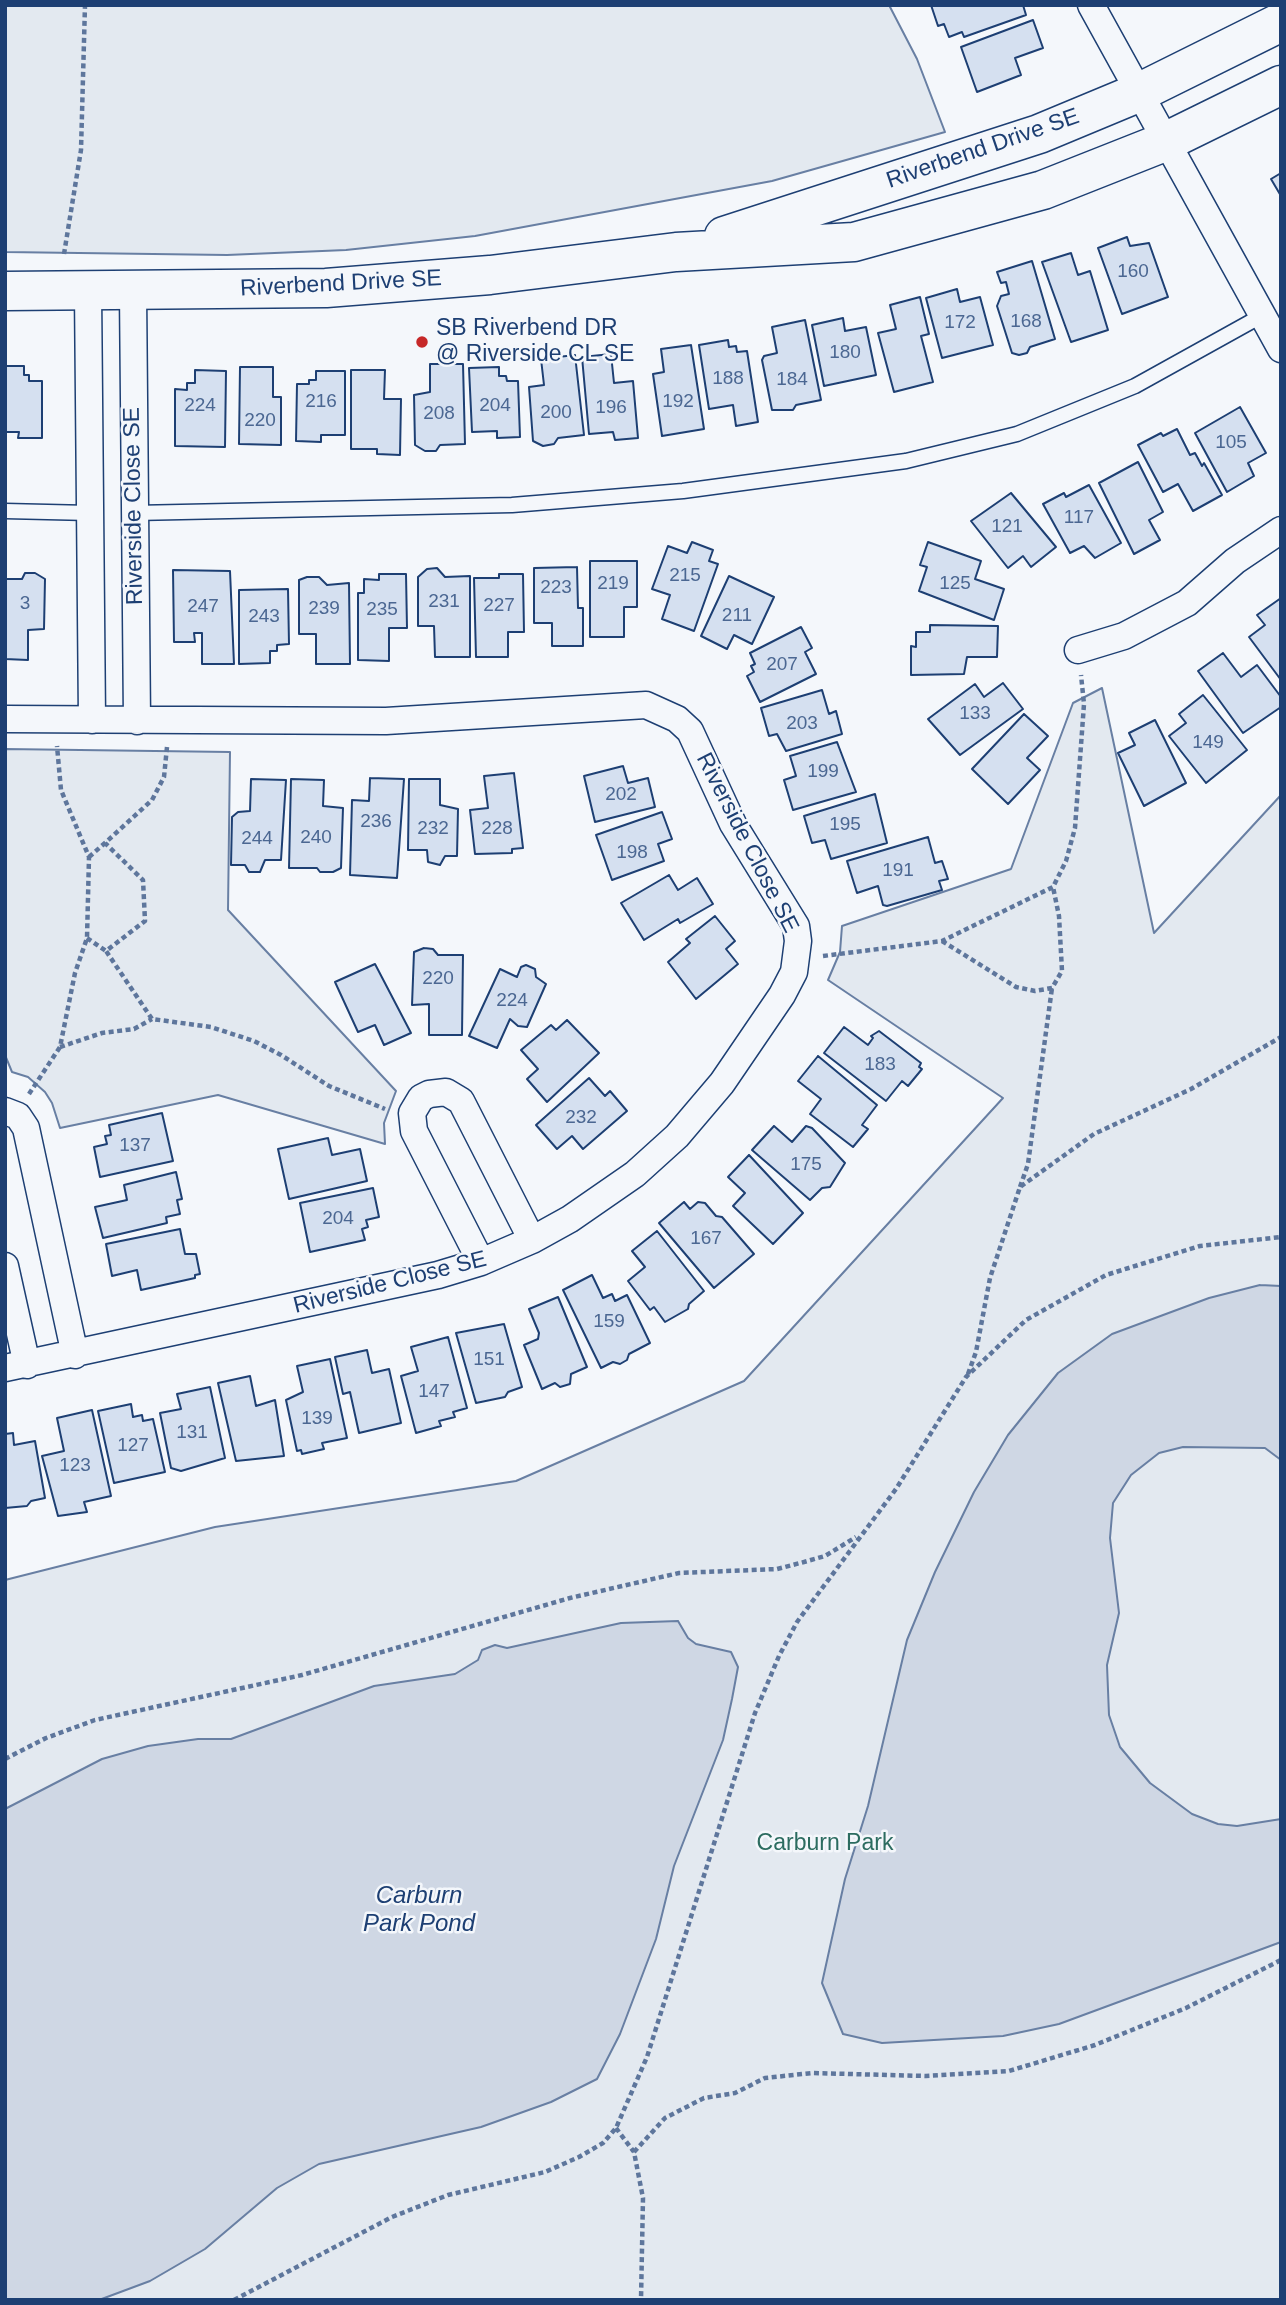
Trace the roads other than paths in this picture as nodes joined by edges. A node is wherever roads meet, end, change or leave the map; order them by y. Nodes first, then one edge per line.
1 (1091, 5) edge
2 (1281, 22) edge
3 (1281, 85) edge
4 (1140, 92) junction
5 (1167, 141) junction
6 (676, 252) junction
7 (5, 291) edge
8 (88, 291) junction
9 (133, 292) junction
10 (1262, 315) junction
11 (1281, 349) edge
12 (5, 511) edge
13 (90, 513) junction
14 (134, 513) junction
15 (1281, 530) edge
16 (1078, 650) road end
17 (5, 719) edge
18 (92, 720) junction
19 (137, 721) junction
20 (12, 1114) edge
21 (532, 1240) junction
22 (481, 1262) junction
23 (5, 1266) edge
24 (75, 1355) junction
25 (16, 1367) edge

1 - 4 street
2 - 4 street, Riverbend Drive SE
3 - 5 street, Riverbend Drive SE
4 - 5 street
4 - 6 street, Riverbend Drive SE
5 - 6 street, Riverbend Drive SE
5 - 10 street
6 - 9 street, Riverbend Drive SE
7 - 8 street, Riverbend Drive SE
8 - 9 street, Riverbend Drive SE
8 - 13 street, Riverside Close SE
9 - 14 street, Riverside Close SE
10 - 11 street
10 - 14 lane
12 - 13 lane
13 - 18 street, Riverside Close SE
14 - 19 street, Riverside Close SE
15 - 16 street
17 - 18 street, Riverside Close SE
18 - 19 street, Riverside Close SE
19 - 21 street, Riverside Close SE
20 - 24 street
21 - 22 street, Riverside Close SE
21 - 22 street
22 - 24 street, Riverside Close SE
23 - 25 street
24 - 25 street, Riverside Close SE

